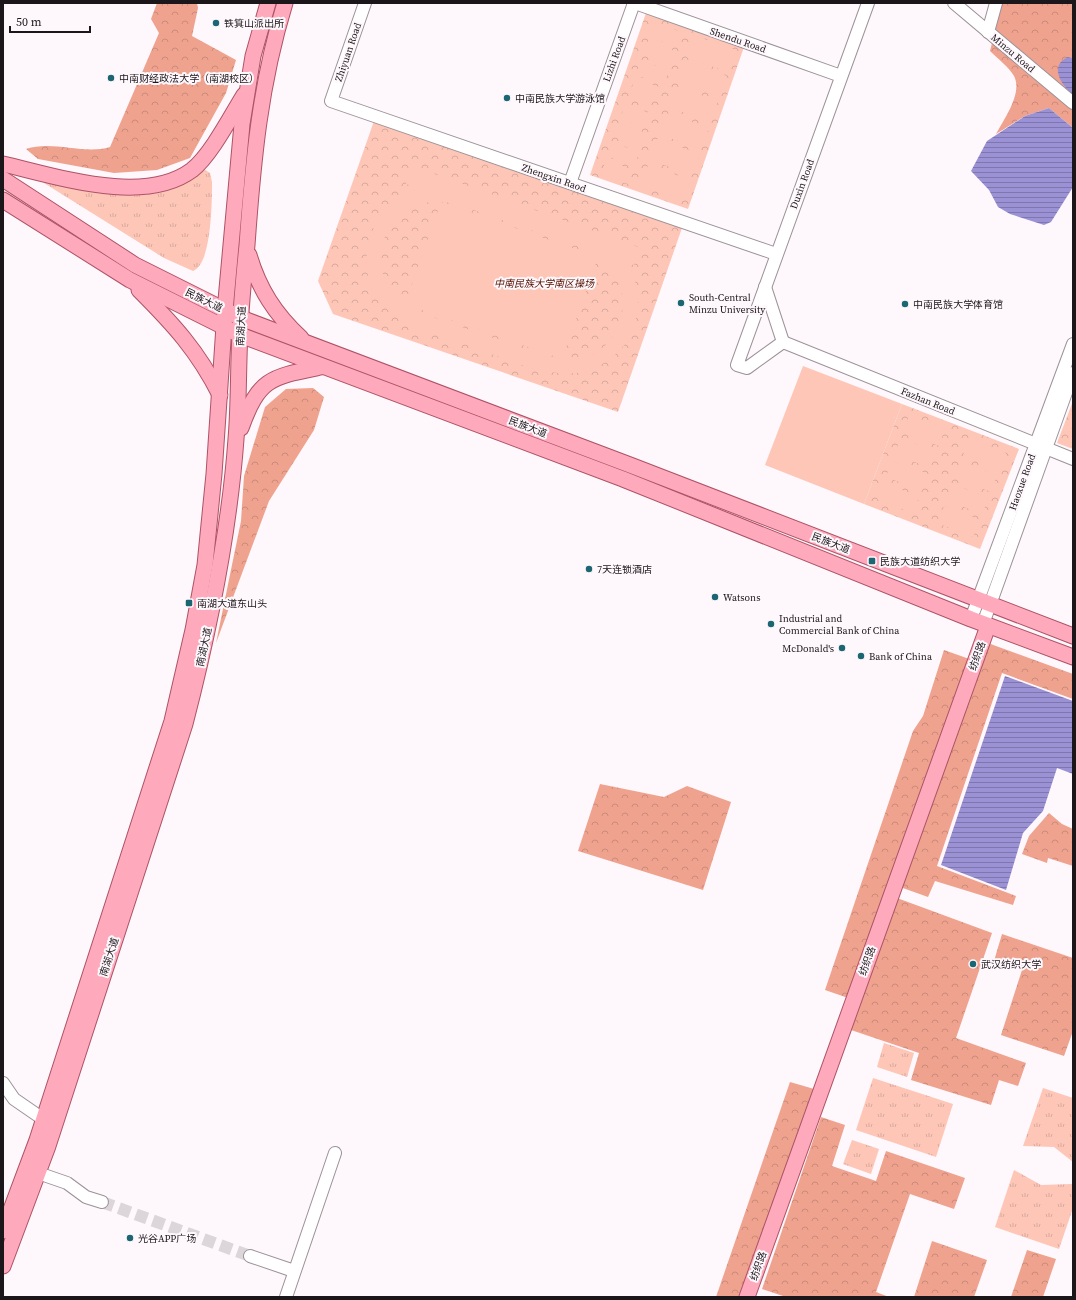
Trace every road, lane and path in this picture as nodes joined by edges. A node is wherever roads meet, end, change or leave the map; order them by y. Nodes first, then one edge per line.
1 (268, 3) edge
2 (285, 3) edge
3 (366, 3) edge
4 (634, 3) edge
5 (868, 3) edge
6 (954, 3) edge
7 (996, 3) edge
8 (988, 32) junction
9 (841, 76) junction
10 (247, 91) junction
11 (331, 101) joint
12 (1073, 103) edge
13 (3, 164) edge
14 (3, 179) edge
15 (570, 183) junction
16 (3, 200) edge
17 (246, 246) junction
18 (776, 254) junction
19 (130, 280) junction
20 (765, 287) junction
21 (225, 311) junction
22 (241, 318) junction
23 (224, 328) junction
24 (240, 335) junction
25 (784, 342) junction
26 (307, 344) junction
27 (1073, 344) edge
28 (321, 367) junction
29 (1073, 373) edge
30 (220, 397) junction
31 (236, 440) junction
32 (1041, 447) junction
33 (1073, 459) edge
34 (984, 603) junction
35 (981, 623) junction
36 (1073, 636) edge
37 (1073, 657) edge
38 (3, 1083) edge
39 (49, 1122) junction
40 (335, 1153) dead end
41 (38, 1173) junction
42 (102, 1202) tunnel mouth
43 (11, 1213) edge
44 (3, 1230) edge
45 (250, 1256) tunnel mouth
46 (3, 1266) edge
47 (294, 1271) junction
48 (286, 1297) edge
49 (747, 1297) edge

1 - 10 main road, 南湖大道
2 - 17 main road, 南湖大道
3 - 11 street, Zhiyuan Road
4 - 9 street, Shendu Road
4 - 15 street, Lizhi Road
5 - 9 street, Duxin Road
6 - 8 street, Minzu Road
7 - 8 street
8 - 12 street, Minzu Road
9 - 18 street, Duxin Road
10 - 13 main road
10 - 21 main road, 南湖大道
11 - 15 street, Zhengxin Raod
14 - 21 main road, 民族大道
15 - 18 street, Zhengxin Raod
16 - 19 main road, 民族大道
17 - 22 main road, 南湖大道
17 - 26 main road
18 - 20 street, Duxin Road
19 - 23 main road, 民族大道
19 - 30 main road
20 - 25 street
20 - 25 street, Duxin Road
21 - 22 main road, 民族大道
21 - 23 main road, 南湖大道
22 - 24 main road, 南湖大道
22 - 26 main road, 民族大道
23 - 24 main road, 民族大道
23 - 30 main road, 南湖大道
24 - 28 main road, 民族大道
24 - 31 main road, 南湖大道
25 - 32 street, Fazhan Road
26 - 34 main road, 民族大道
27 - 32 street, Haoxue Road
28 - 31 main road
28 - 35 main road, 民族大道
29 - 32 street, Haoxue Road
30 - 39 main road, 南湖大道
31 - 39 main road, 南湖大道
32 - 33 street, Fazhan Road
32 - 34 street, Haoxue Road
34 - 35 street, Haoxue Road
34 - 36 main road, 民族大道
35 - 37 main road, 民族大道
35 - 49 main road, 纺织路
38 - 39 street
39 - 41 main road, 南湖大道
39 - 43 main road, 南湖大道
40 - 47 street
41 - 42 street
41 - 43 main road, 南湖大道
43 - 44 main road, 南湖大道
43 - 46 main road, 南湖大道
45 - 47 street
47 - 48 street

